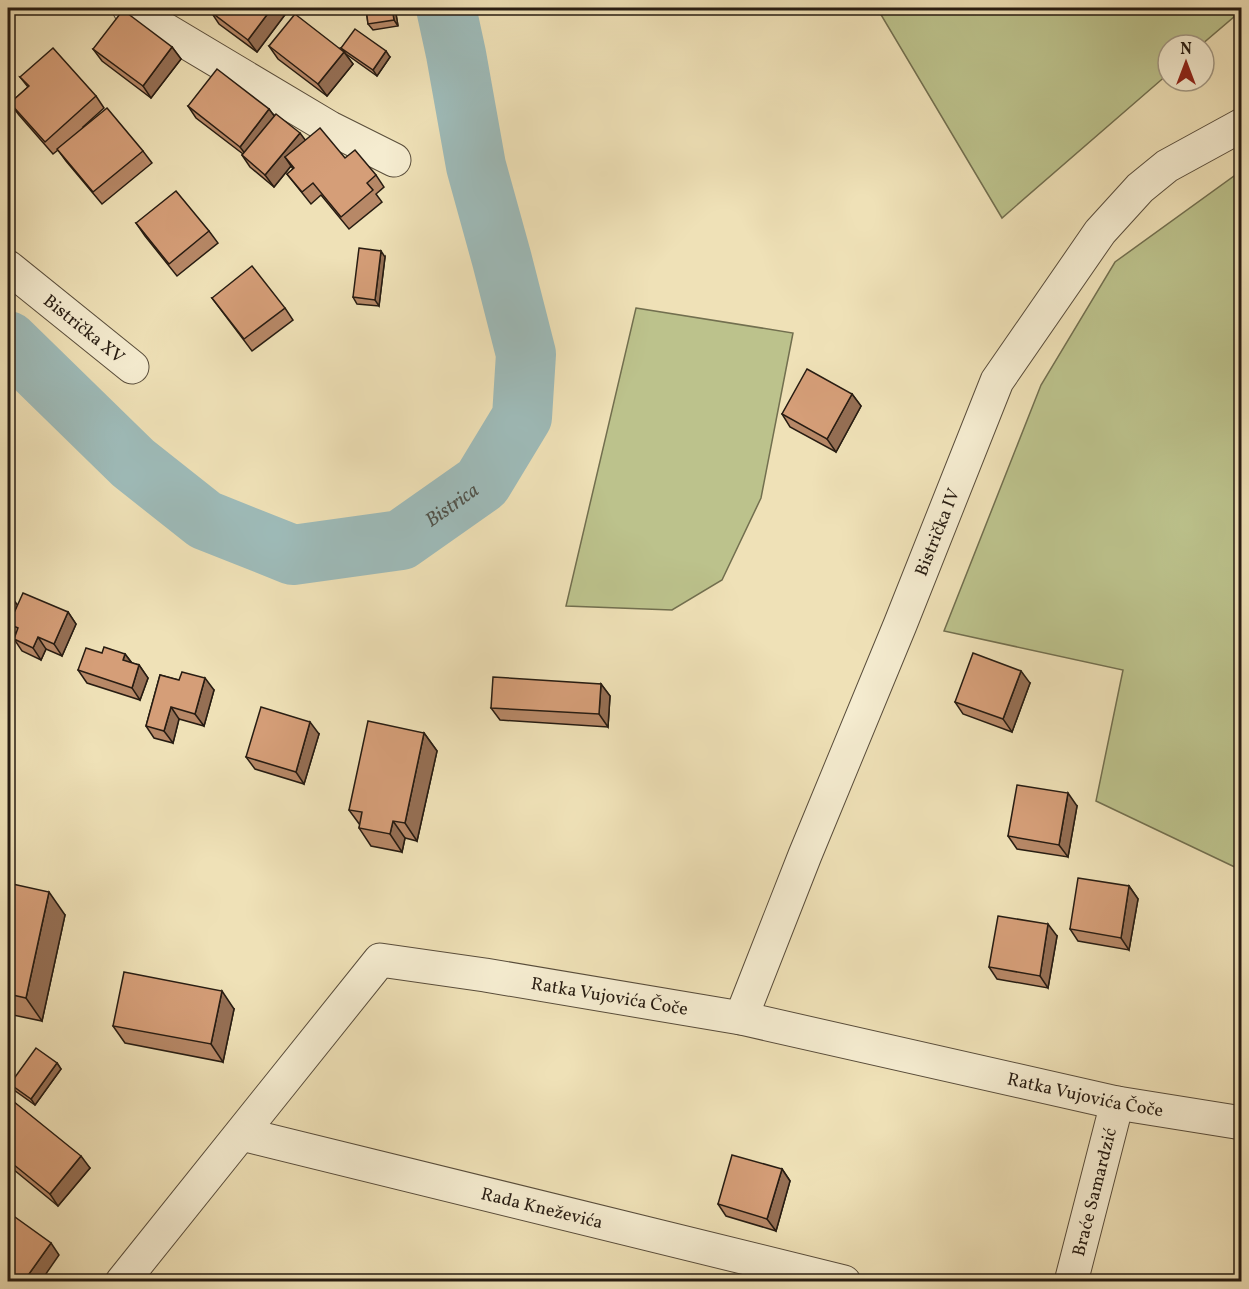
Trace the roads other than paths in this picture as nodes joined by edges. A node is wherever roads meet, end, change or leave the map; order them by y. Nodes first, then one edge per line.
1 (129, 8) edge
2 (1242, 125) edge
3 (394, 160) dead end
4 (8, 267) edge
5 (132, 367) dead end
6 (741, 1018) junction
7 (1117, 1103) junction
8 (1242, 1123) edge
9 (242, 1134) junction
10 (122, 1281) edge
11 (844, 1281) edge
12 (1071, 1281) edge

1 - 3 street
2 - 6 street, Bistrička IV
4 - 5 street, Bistrička XV
6 - 7 street, Ratka Vujovića Čoče
6 - 9 street, Ratka Vujovića Čoče
7 - 8 street, Ratka Vujovića Čoče
7 - 12 street, Braće Samardzić
9 - 10 street, Ratka Vujovića Čoče
9 - 11 street, Rada Kneževića

